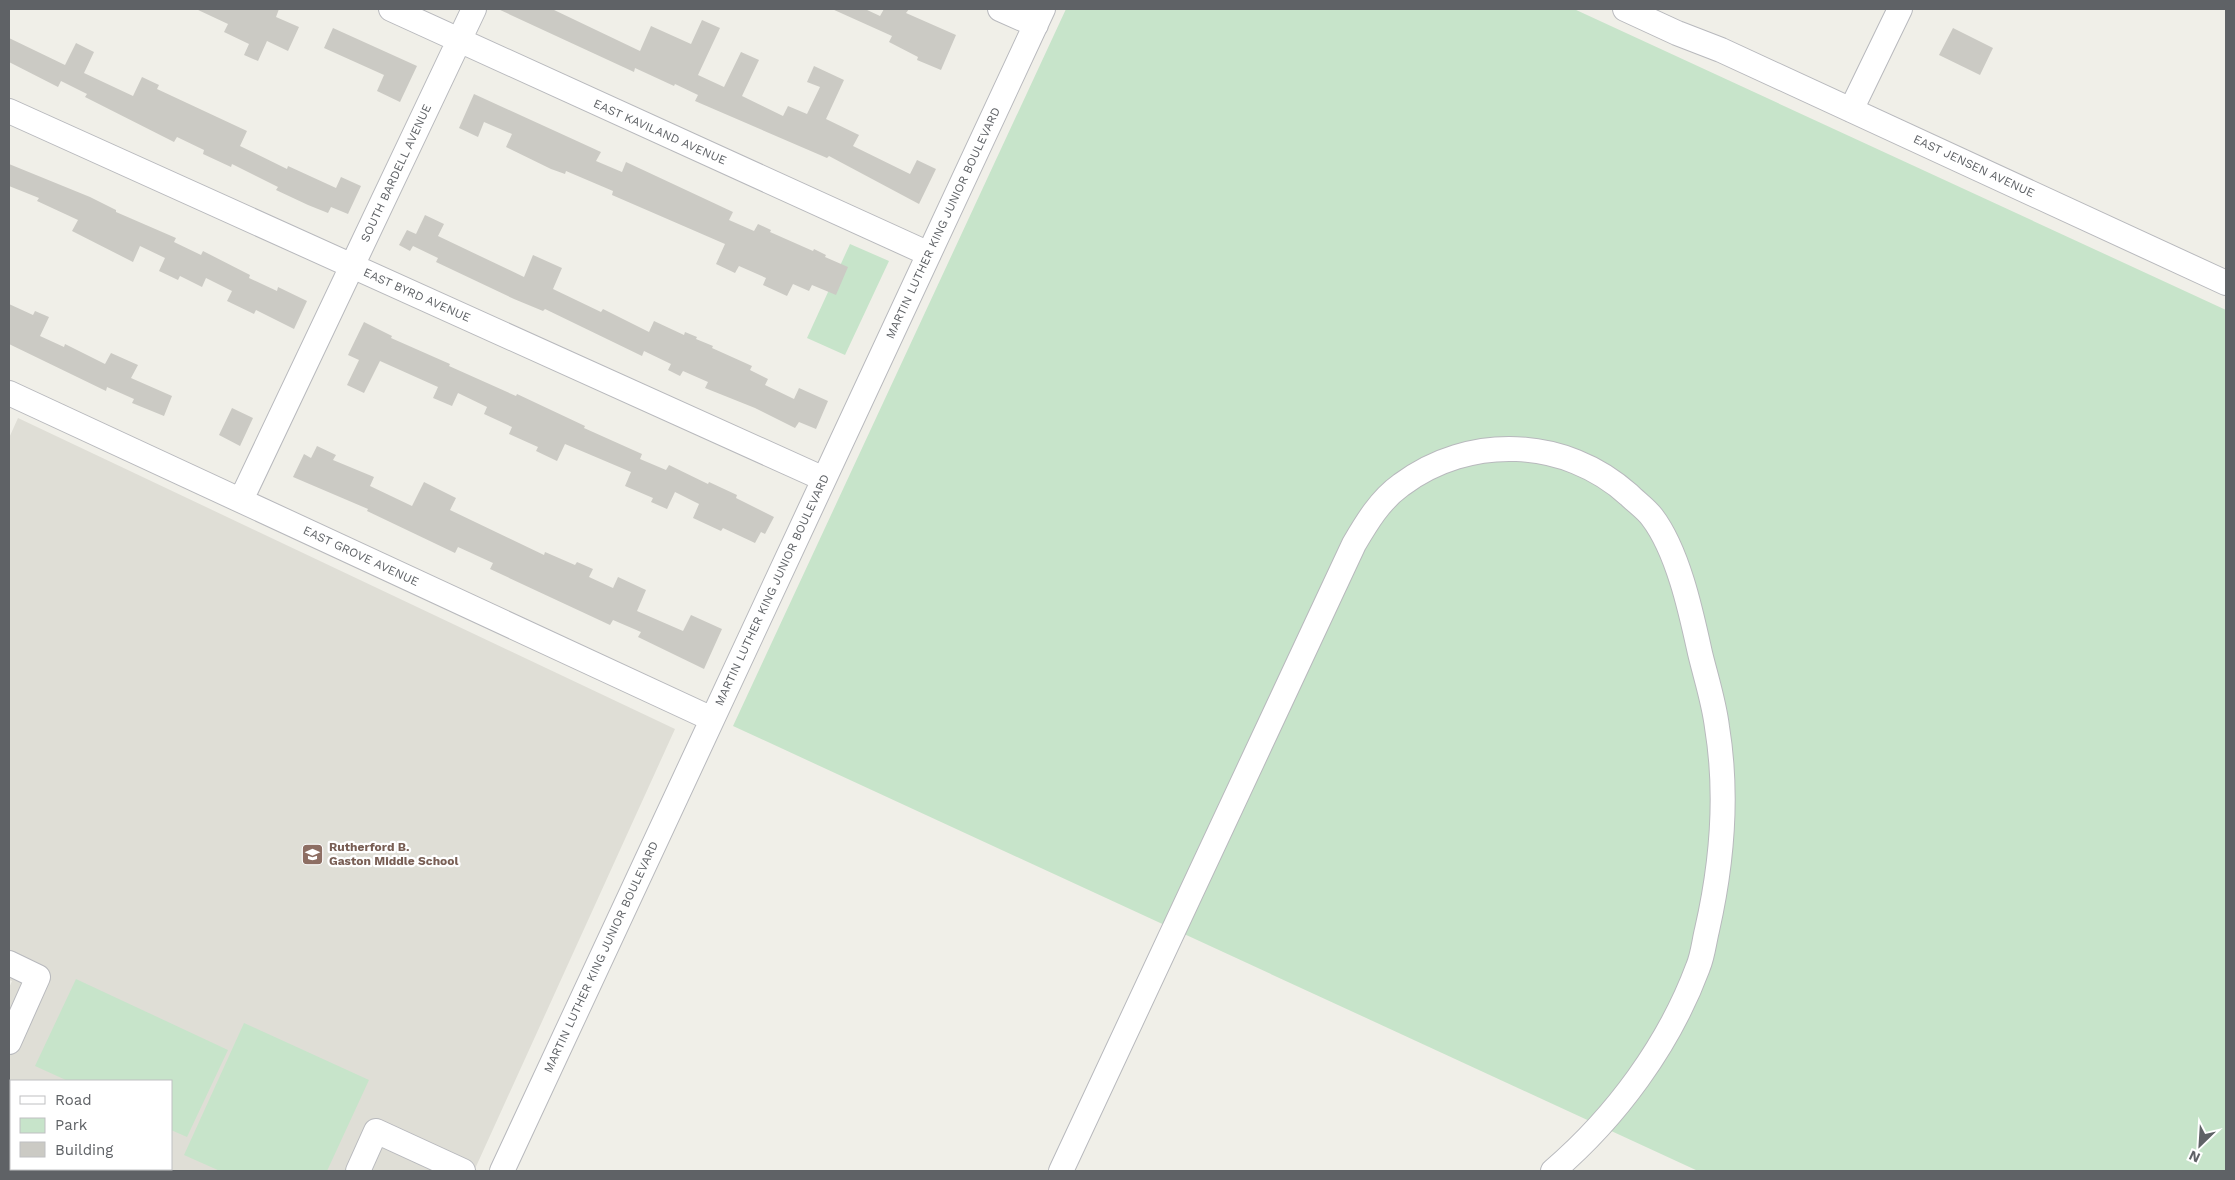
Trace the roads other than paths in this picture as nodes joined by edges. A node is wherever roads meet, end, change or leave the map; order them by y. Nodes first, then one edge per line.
1 (391, 9) edge
2 (474, 9) edge
3 (1000, 9) edge
4 (1625, 9) edge
5 (1655, 9) edge
6 (1900, 9) edge
7 (1039, 17) edge
8 (459, 40) junction
9 (1721, 50) junction
10 (1851, 110) junction
11 (9, 111) edge
12 (929, 254) junction
13 (352, 265) junction
14 (2226, 282) edge
15 (9, 393) edge
16 (824, 479) junction
17 (241, 500) junction
18 (712, 719) junction
19 (9, 963) edge
20 (9, 1042) edge
21 (435, 1166) edge
22 (358, 1171) edge
23 (463, 1171) edge
24 (502, 1171) edge
25 (1061, 1171) edge
26 (1553, 1171) edge

1 - 8 street, EAST KAVILAND AVENUE
2 - 8 street, SOUTH BARDELL AVENUE
3 - 7 street
4 - 9 street, EAST JENSEN AVENUE
5 - 9 street, EAST JENSEN AVENUE
6 - 10 street
7 - 12 street, MARTIN LUTHER KING JUNIOR BOULEVARD
8 - 12 street, EAST KAVILAND AVENUE
8 - 13 street, SOUTH BARDELL AVENUE
9 - 10 street, EAST JENSEN AVENUE
10 - 14 street, EAST JENSEN AVENUE
11 - 13 street, EAST BYRD AVENUE
12 - 16 street, MARTIN LUTHER KING JUNIOR BOULEVARD
13 - 16 street, EAST BYRD AVENUE
13 - 17 street, SOUTH BARDELL AVENUE
15 - 17 street, EAST GROVE AVENUE
16 - 18 street, MARTIN LUTHER KING JUNIOR BOULEVARD
17 - 18 street, EAST GROVE AVENUE
18 - 24 street, MARTIN LUTHER KING JUNIOR BOULEVARD
19 - 20 street
21 - 22 street
21 - 23 street
25 - 26 street

